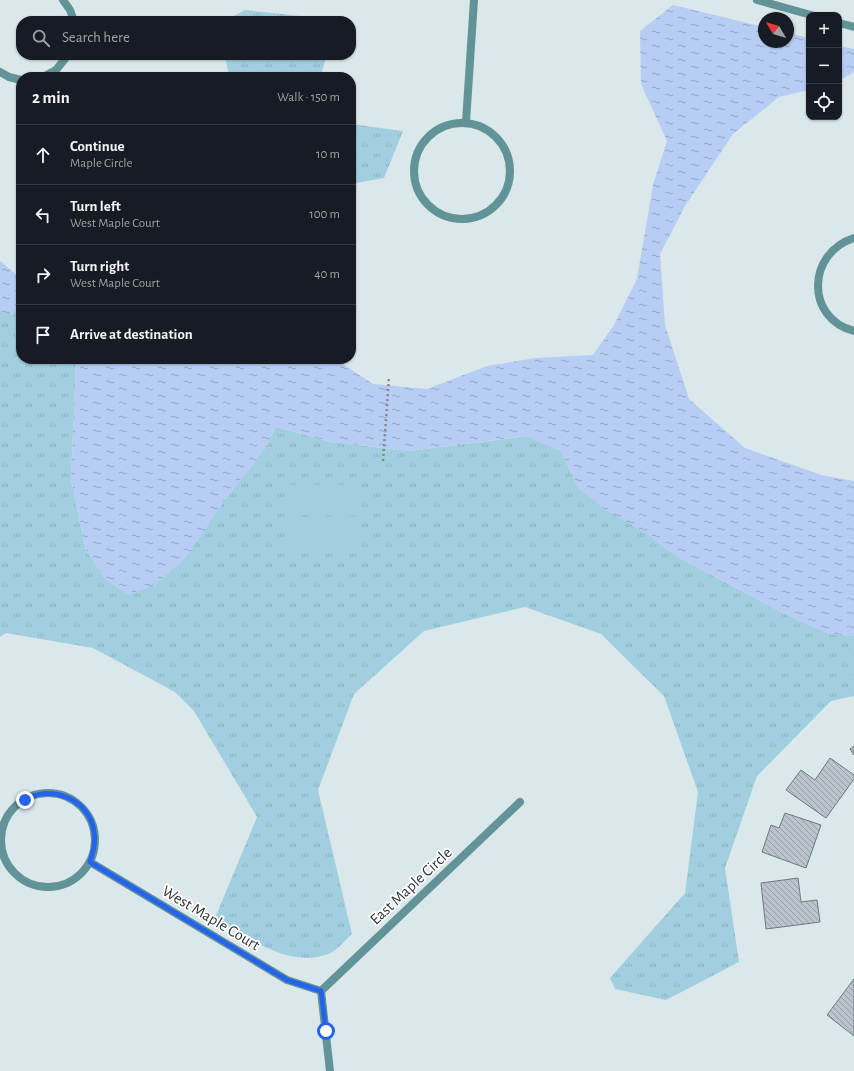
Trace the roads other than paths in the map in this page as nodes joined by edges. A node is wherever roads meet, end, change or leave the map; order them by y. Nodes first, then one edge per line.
1 (63, 0) edge
2 (474, 0) edge
3 (757, 0) edge
4 (806, 14) edge
5 (72, 16) edge
6 (842, 24) edge
7 (854, 27) edge
8 (64, 60) edge
9 (0, 72) edge
10 (52, 72) edge
11 (16, 79) edge
12 (466, 122) junction
13 (854, 238) edge
14 (854, 331) edge
15 (520, 802) dead end
16 (90, 862) junction
17 (321, 991) junction
18 (330, 1071) edge

1 - 5 street
2 - 12 street
3 - 4 street
6 - 7 street
8 - 10 street
9 - 11 street
12 - 12 street
13 - 14 street
15 - 17 street, East Maple Circle
16 - 16 street
16 - 17 street, West Maple Court
17 - 18 street

